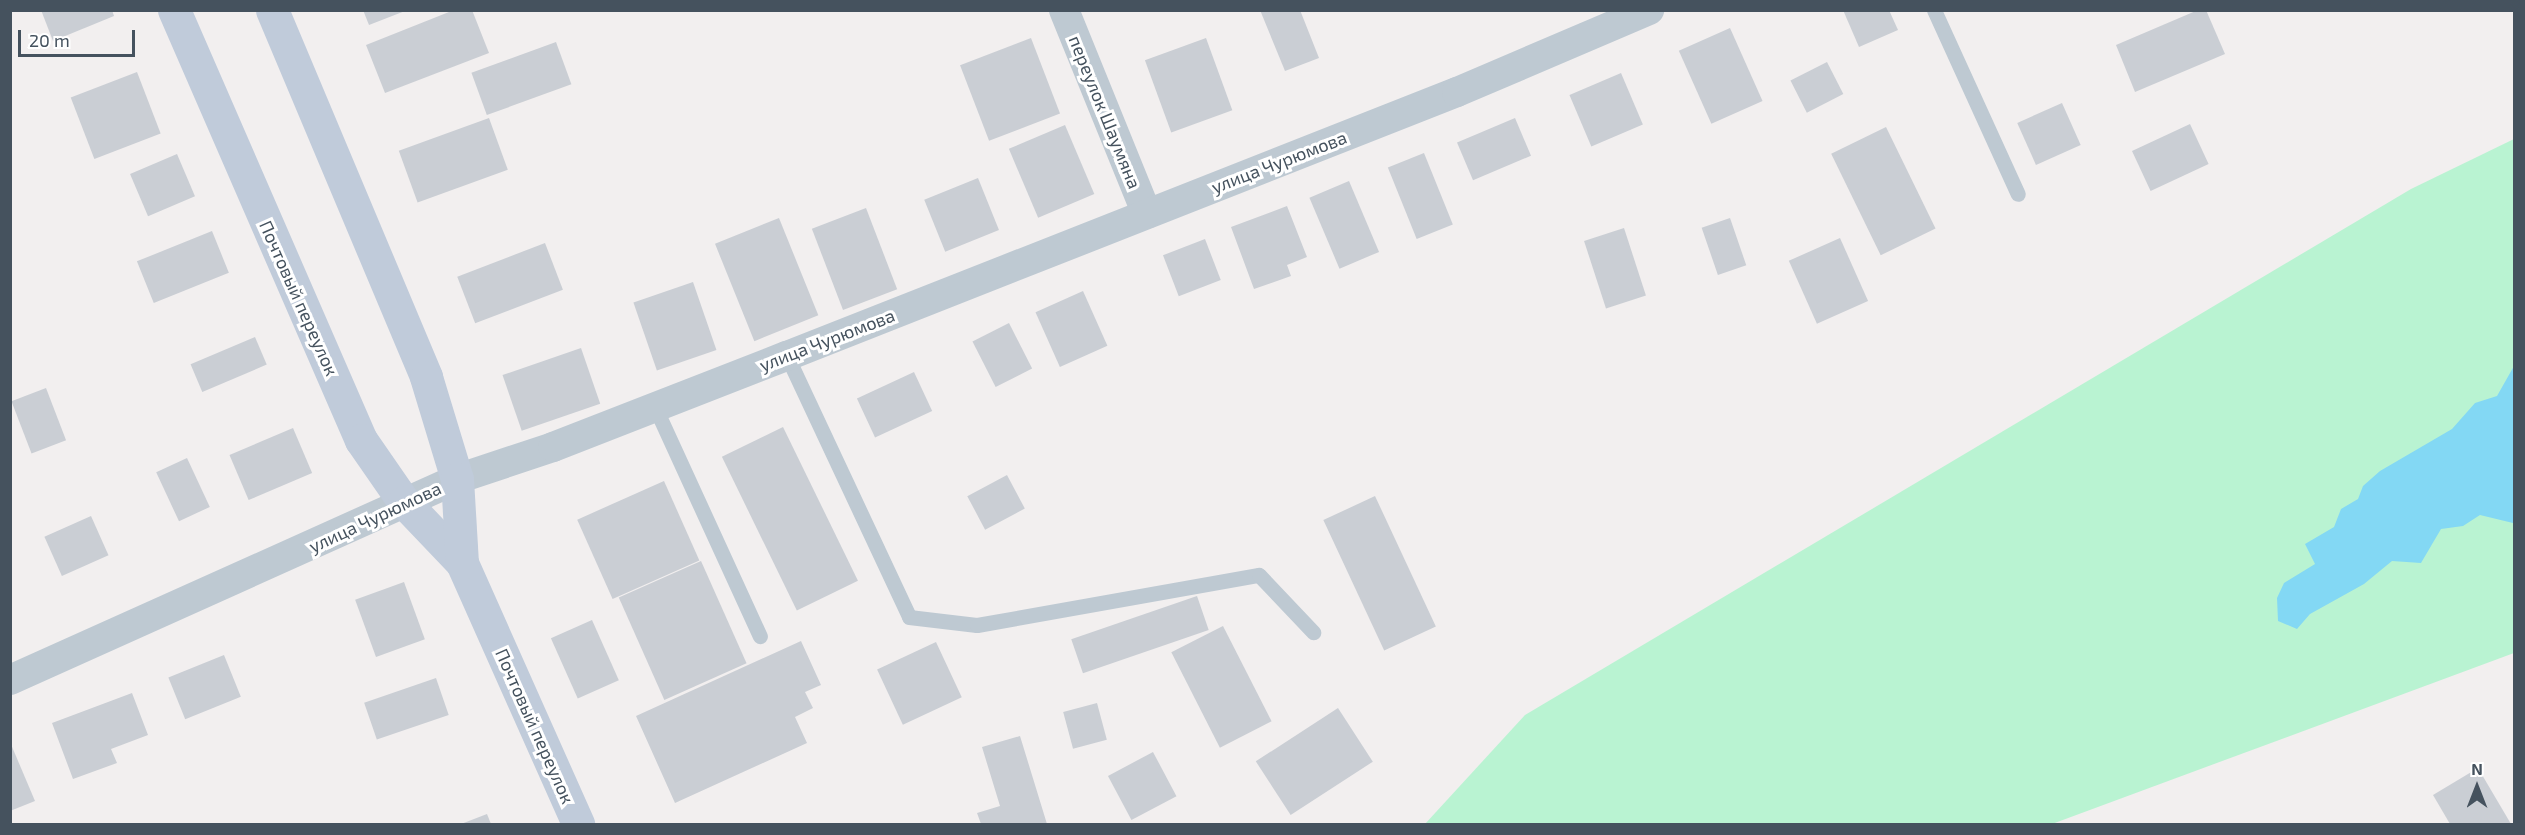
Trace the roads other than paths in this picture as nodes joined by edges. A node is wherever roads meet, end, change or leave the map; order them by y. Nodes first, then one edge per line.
1 (174, 10) edge
2 (272, 10) edge
3 (1064, 10) edge
4 (1649, 10) edge
5 (1934, 10) edge
6 (2018, 194) dead end
7 (1147, 214) junction
8 (787, 356) junction
9 (655, 407) junction
10 (457, 479) junction
11 (404, 502) junction
12 (462, 563) junction
13 (1313, 632) dead end
14 (760, 636) dead end
15 (10, 680) edge
16 (578, 825) edge

1 - 11 street, Почтовый переулок
2 - 10 street, Почтовый переулок
3 - 7 street, переулок Шаумяна
4 - 7 street, улица Чурюмова
5 - 6 lane
7 - 8 street, улица Чурюмова
8 - 9 street, улица Чурюмова
8 - 13 lane
9 - 10 street, улица Чурюмова
9 - 14 lane
10 - 11 street, улица Чурюмова
10 - 12 street, Почтовый переулок
11 - 12 street, Почтовый переулок
11 - 15 street, улица Чурюмова
12 - 16 street, Почтовый переулок

